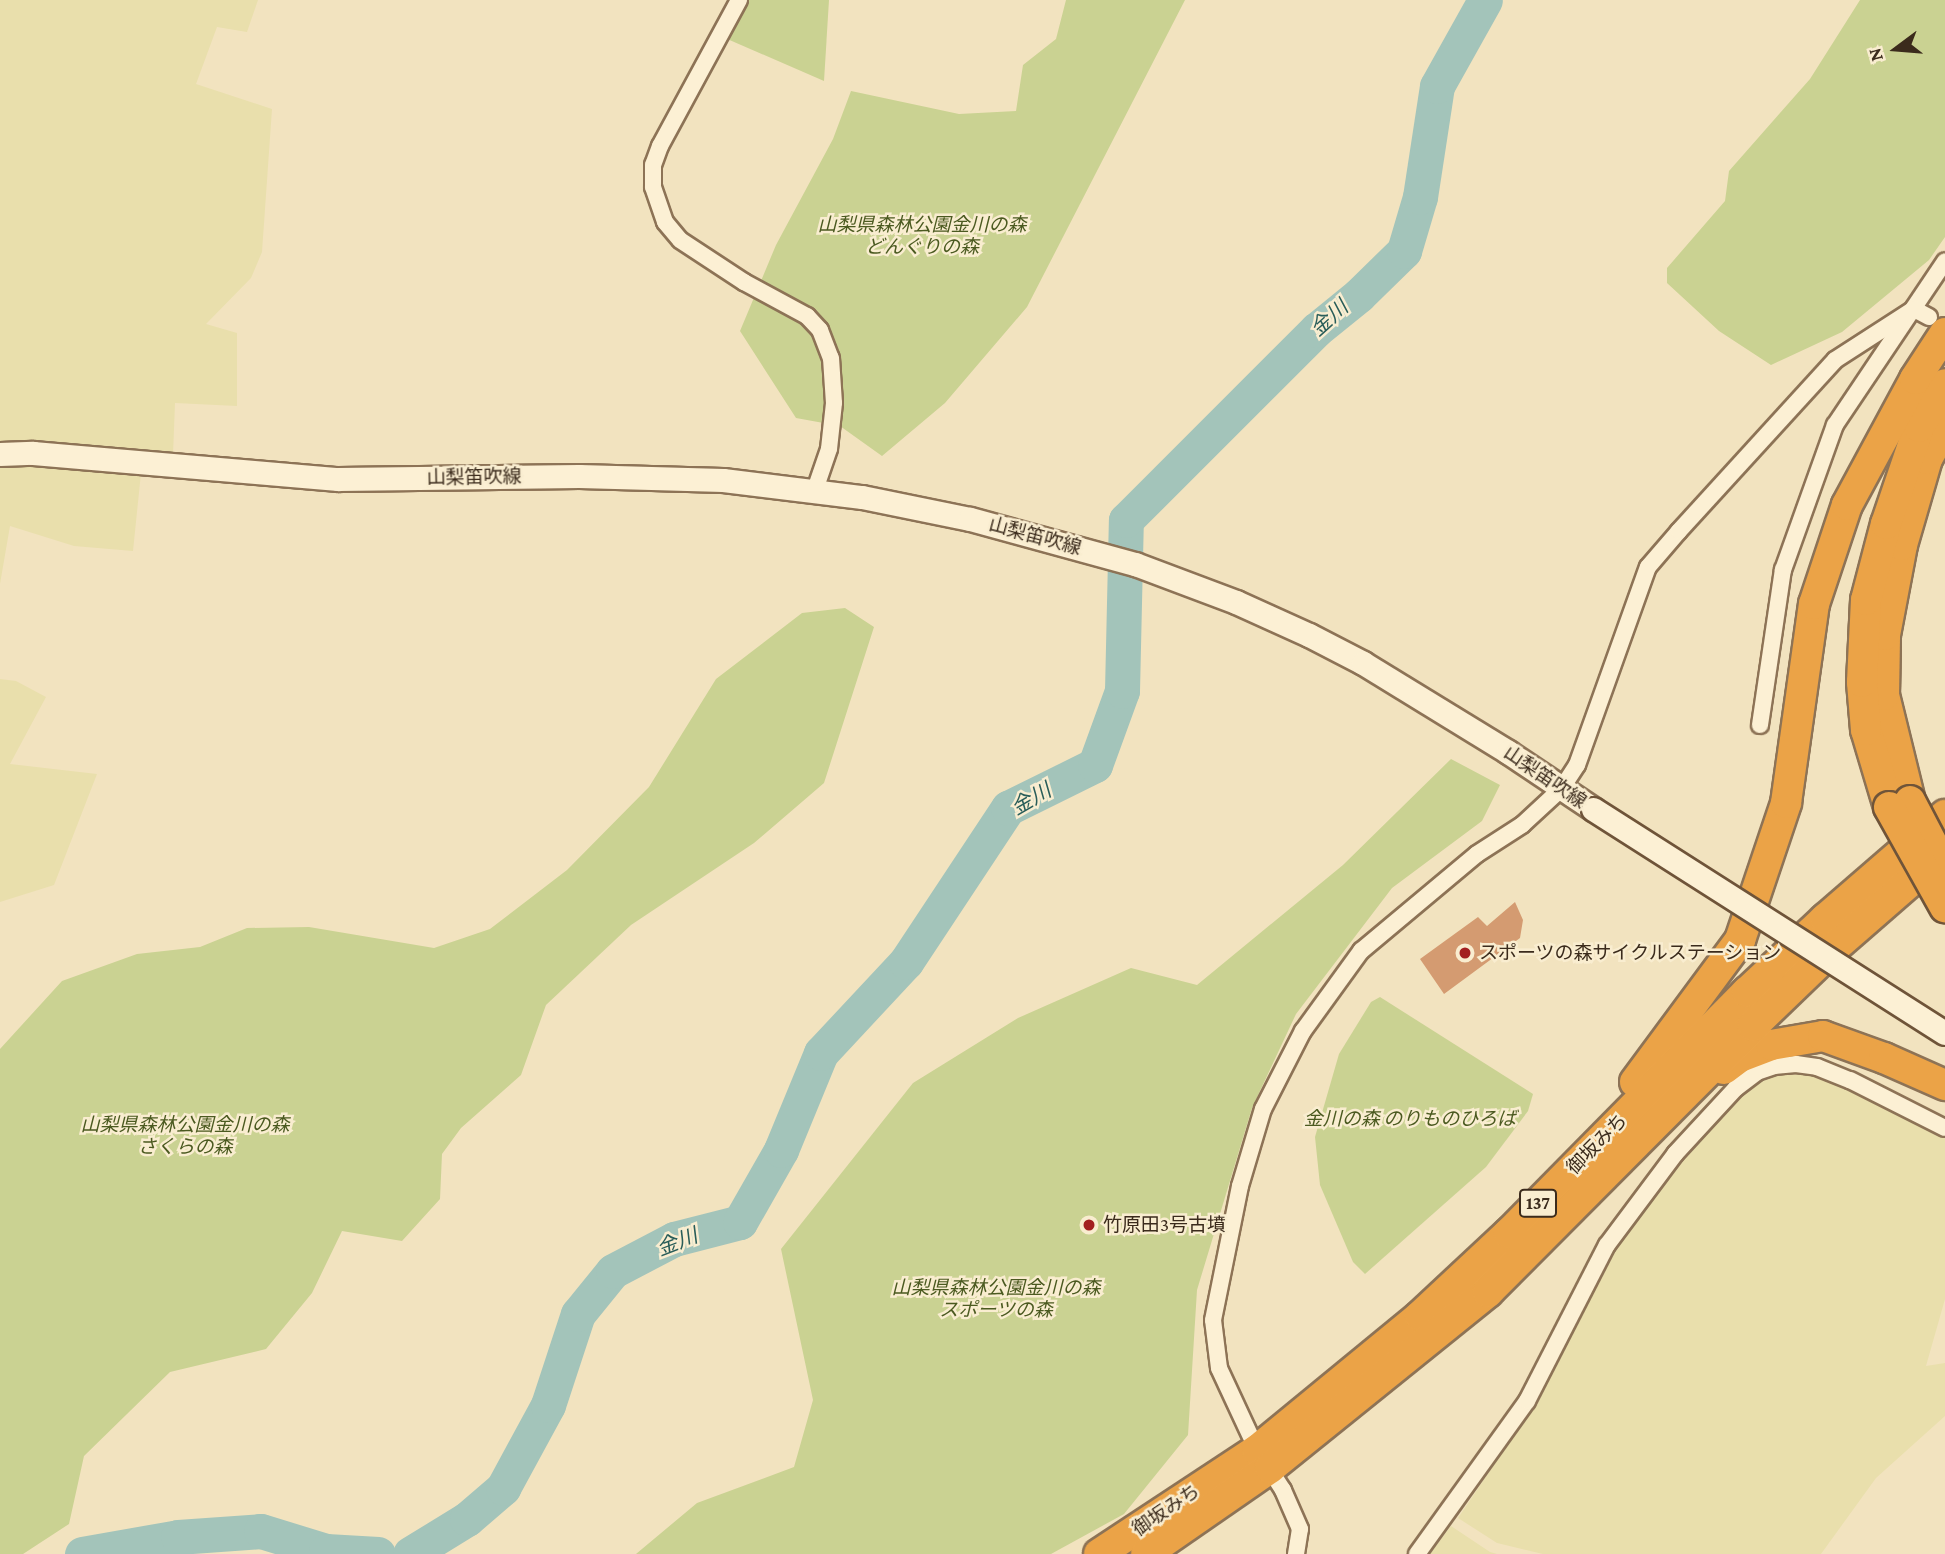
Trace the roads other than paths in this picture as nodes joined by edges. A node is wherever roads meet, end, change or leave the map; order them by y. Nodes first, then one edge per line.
1 (738, 0) edge
2 (1945, 261) edge
3 (1914, 309) junction
4 (1937, 325) edge
5 (1945, 384) edge
6 (1945, 427) edge
7 (0, 454) edge
8 (815, 490) junction
9 (1760, 725) dead end
10 (1562, 788) junction
11 (1899, 804) junction
12 (1945, 815) edge
13 (1945, 851) edge
14 (1945, 869) edge
15 (1945, 907) edge
16 (1872, 916) junction
17 (1945, 1033) edge
18 (1945, 1085) edge
19 (1679, 1102) junction
20 (1945, 1128) edge
21 (1509, 1233) junction
22 (1263, 1459) junction
23 (1099, 1554) edge
24 (1146, 1554) edge
25 (1296, 1554) edge
26 (1418, 1554) edge

1 - 8 street
2 - 3 street
3 - 4 street
3 - 9 street
3 - 10 street
4 - 21 highway
5 - 11 highway
6 - 11 highway
7 - 8 main road, 山梨笛吹線
8 - 10 main road, 山梨笛吹線
10 - 17 main road, 山梨笛吹線, bridge
10 - 22 street
11 - 14 highway, bridge
11 - 15 highway, bridge
12 - 21 highway, 御坂みち / 137
13 - 16 highway, 御坂みち / 137
14 - 16 highway
16 - 19 highway, 御坂みち / 137
18 - 19 highway
19 - 22 highway, 御坂みち / 137
20 - 26 street
21 - 22 highway, 御坂みち / 137
22 - 23 highway, 御坂みち / 137
22 - 24 highway, 御坂みち / 137
22 - 25 street

